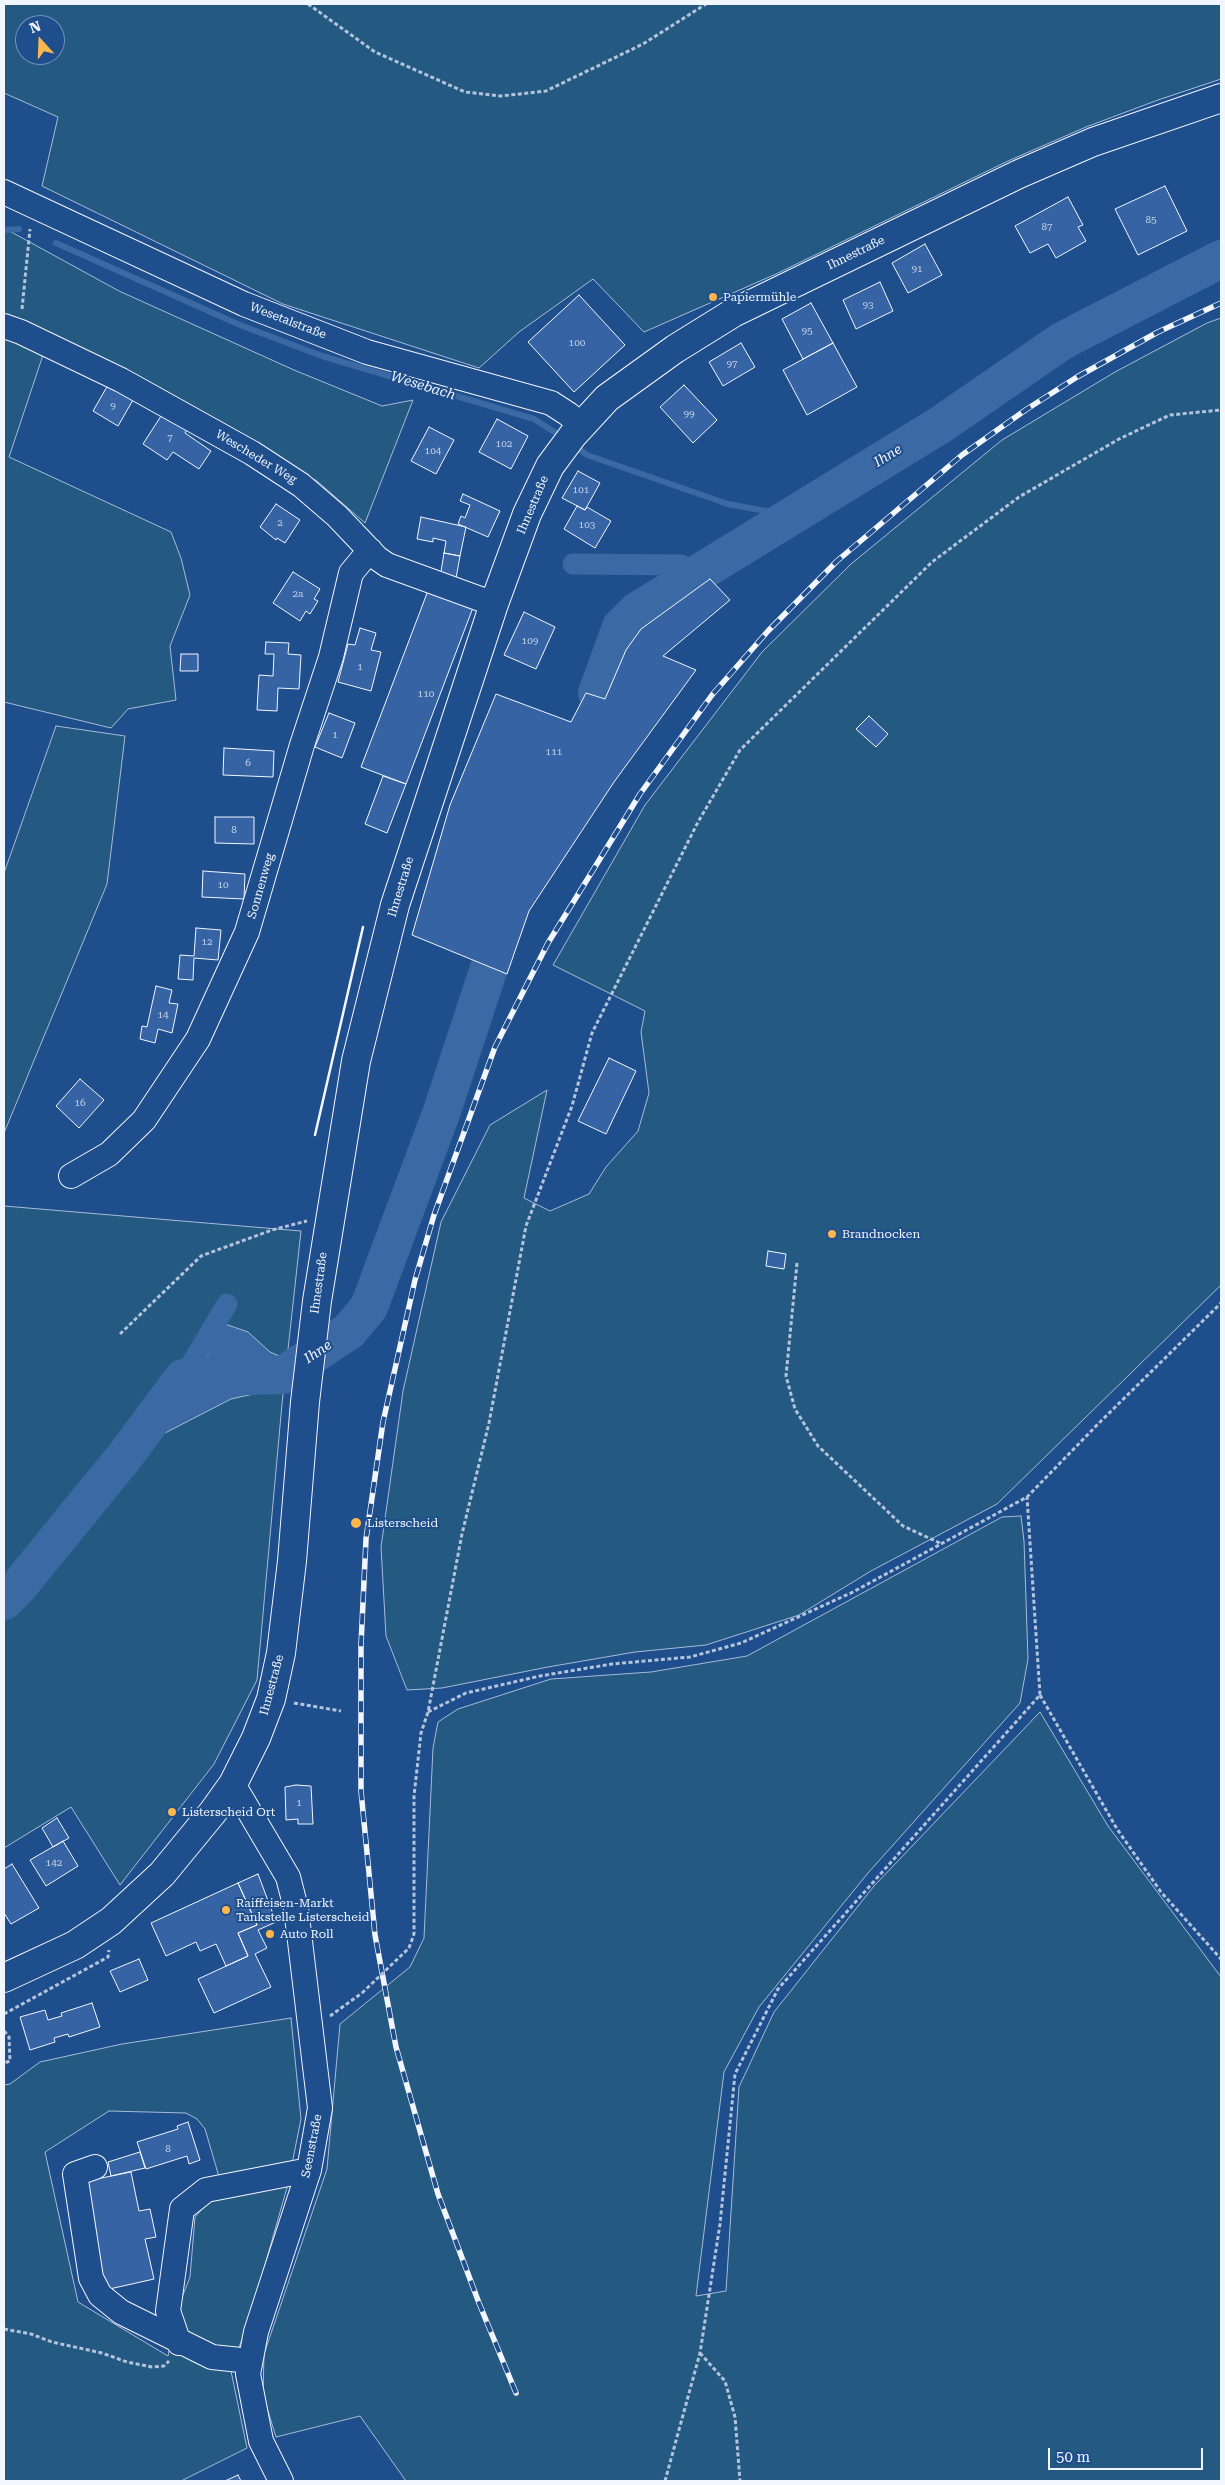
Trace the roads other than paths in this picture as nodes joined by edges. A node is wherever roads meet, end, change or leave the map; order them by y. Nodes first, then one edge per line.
1 (1221, 98) edge
2 (4, 192) edge
3 (12, 329) edge
4 (572, 436) junction
5 (370, 550) junction
6 (494, 604) junction
7 (71, 1176) dead end
8 (233, 1784) junction
9 (4, 1978) edge
10 (95, 2168) dead end
11 (309, 2170) junction
12 (179, 2342) junction
13 (250, 2361) junction
14 (281, 2481) edge

1 - 4 main road, Ihnestraße
2 - 4 street, Wesetalstraße
3 - 5 street, Wescheder Weg
4 - 6 main road, Ihnestraße
5 - 6 street, Wescheder Weg
5 - 7 street, Sonnenweg
6 - 8 main road, Ihnestraße
8 - 9 main road, Ihnestraße
8 - 11 street, Seenstraße
10 - 12 street
11 - 12 street
11 - 13 street, Seenstraße
12 - 13 street
13 - 14 street, Seenstraße

